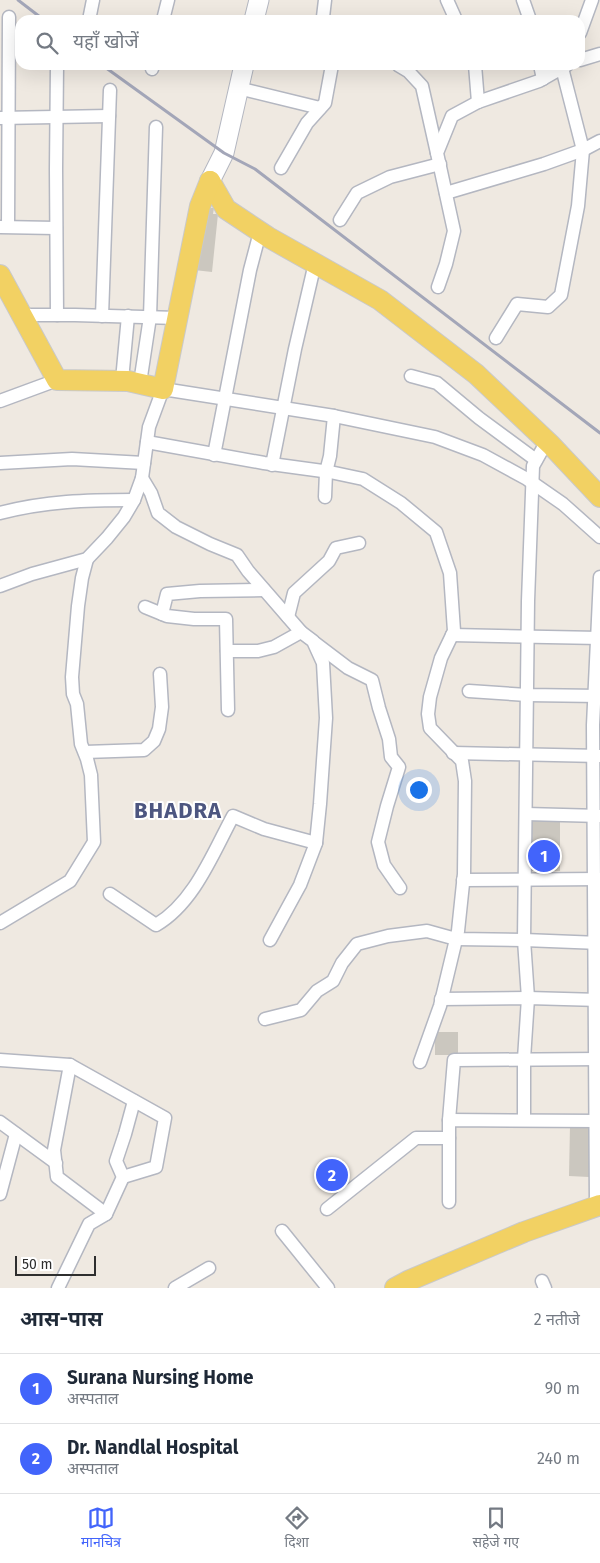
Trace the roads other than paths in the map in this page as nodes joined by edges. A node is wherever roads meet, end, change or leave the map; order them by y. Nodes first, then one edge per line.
1 (93, 0) edge
2 (168, 0) edge
3 (259, 0) edge
4 (325, 0) edge
5 (447, 0) edge
6 (523, 0) edge
7 (592, 0) edge
8 (90, 15) edge
9 (164, 15) edge
10 (255, 15) edge
11 (322, 15) edge
12 (454, 15) edge
13 (528, 15) edge
14 (9, 17) dead end
15 (585, 19) edge
16 (600, 54) edge
17 (585, 58) edge
18 (57, 70) edge
19 (243, 70) edge
20 (331, 70) edge
21 (405, 70) edge
22 (475, 70) edge
23 (541, 70) edge
24 (558, 70) edge
25 (565, 70) edge
26 (543, 78) junction
27 (238, 88) junction
28 (110, 90) dead end
29 (478, 102) junction
30 (320, 108) junction
31 (57, 116) junction
32 (109, 116) junction
33 (5, 117) edge
34 (156, 127) dead end
35 (600, 141) edge
36 (583, 150) junction
37 (438, 159) junction
38 (281, 168) dead end
39 (210, 181) junction
40 (446, 193) junction
41 (340, 220) dead end
42 (4, 227) edge
43 (56, 228) junction
44 (260, 232) junction
45 (315, 263) junction
46 (0, 275) edge
47 (438, 287) dead end
48 (57, 315) junction
49 (22, 316) junction
50 (102, 316) junction
51 (128, 316) junction
52 (150, 317) junction
53 (177, 318) junction
54 (496, 338) dead end
55 (411, 376) dead end
56 (57, 380) junction
57 (131, 382) junction
58 (162, 389) junction
59 (225, 398) junction
60 (0, 401) edge
61 (283, 408) junction
62 (334, 416) junction
63 (547, 441) junction
64 (147, 442) junction
65 (214, 455) junction
66 (536, 460) junction
67 (0, 463) edge
68 (144, 463) junction
69 (272, 465) junction
70 (326, 472) junction
71 (142, 478) junction
72 (532, 483) junction
73 (325, 496) dead end
74 (600, 497) edge
75 (134, 500) junction
76 (0, 513) edge
77 (600, 536) edge
78 (359, 544) dead end
79 (87, 560) junction
80 (600, 577) edge
81 (0, 586) edge
82 (264, 590) junction
83 (145, 607) dead end
84 (162, 614) junction
85 (288, 617) junction
86 (301, 632) junction
87 (452, 635) junction
88 (527, 637) junction
89 (598, 638) edge
90 (313, 641) junction
91 (226, 651) junction
92 (160, 674) dead end
93 (469, 692) dead end
94 (527, 695) junction
95 (597, 696) edge
96 (228, 710) dead end
97 (84, 752) junction
98 (453, 753) junction
99 (527, 754) junction
100 (596, 756) edge
101 (526, 814) junction
102 (596, 816) edge
103 (316, 843) junction
104 (597, 879) edge
105 (463, 880) junction
106 (525, 880) junction
107 (400, 888) dead end
108 (110, 894) dead end
109 (0, 923) edge
110 (456, 939) junction
111 (270, 940) dead end
112 (524, 940) junction
113 (597, 943) edge
114 (528, 998) junction
115 (441, 1000) junction
116 (597, 1000) edge
117 (264, 1019) dead end
118 (524, 1059) junction
119 (598, 1059) edge
120 (0, 1060) edge
121 (420, 1062) dead end
122 (70, 1064) junction
123 (134, 1101) junction
124 (449, 1120) junction
125 (524, 1120) junction
126 (597, 1121) edge
127 (0, 1122) edge
128 (16, 1134) junction
129 (449, 1138) junction
130 (56, 1162) junction
131 (123, 1178) junction
132 (0, 1194) edge
133 (448, 1202) dead end
134 (598, 1206) edge
135 (327, 1208) dead end
136 (106, 1214) junction
137 (282, 1231) dead end
138 (209, 1268) dead end
139 (58, 1288) edge
140 (175, 1288) edge
141 (328, 1288) edge
142 (395, 1288) edge

1 - 8 street
2 - 9 street
3 - 10 main road
4 - 11 street
5 - 12 street
6 - 13 street
7 - 15 street
14 - 33 street
16 - 17 street
18 - 31 street
19 - 27 main road
20 - 30 street
21 - 37 street
22 - 29 street
23 - 26 street
24 - 26 street
25 - 36 street
26 - 29 street
27 - 30 street
27 - 39 main road
28 - 32 street
29 - 37 street
30 - 38 street
31 - 32 street
31 - 33 street
31 - 43 street
32 - 50 street
33 - 42 street
34 - 52 street
35 - 36 street
36 - 40 street
36 - 54 street
37 - 40 street
37 - 41 street
39 - 44 main road
39 - 53 main road
40 - 47 street
42 - 43 street
43 - 48 street
44 - 45 main road
44 - 59 street
45 - 61 street
45 - 63 main road
46 - 49 main road
48 - 49 street
48 - 50 street
49 - 56 main road
50 - 51 street
51 - 52 street
51 - 57 street
52 - 53 street
52 - 57 street
53 - 58 main road
55 - 66 street
56 - 57 main road
56 - 60 street
57 - 58 main road
58 - 59 street
58 - 64 street
59 - 61 street
59 - 65 street
61 - 62 street
61 - 69 street
62 - 70 street
62 - 72 street
63 - 66 street
63 - 74 main road
64 - 65 street
64 - 68 street
65 - 69 street
66 - 72 street
67 - 68 street
68 - 71 street
69 - 70 street
70 - 73 street
70 - 87 street
71 - 75 street
71 - 82 street
72 - 77 street
72 - 88 street
75 - 76 street
75 - 79 street
78 - 85 street
79 - 81 street
79 - 97 street
80 - 89 street
82 - 84 street
82 - 85 street
83 - 84 street
84 - 91 street
85 - 86 street
86 - 90 street
86 - 91 street
87 - 88 street
87 - 98 street
88 - 89 street
88 - 94 street
89 - 95 street
90 - 103 street
90 - 107 street
91 - 96 street
92 - 97 street
93 - 94 street
94 - 95 street
94 - 99 street
95 - 100 street
97 - 109 street
98 - 99 street
98 - 105 street
99 - 100 street
99 - 101 street
100 - 102 street
101 - 102 street
101 - 106 street
102 - 104 street
103 - 108 street
103 - 111 street
104 - 106 street
104 - 113 street
105 - 106 street
105 - 110 street
106 - 112 street
110 - 112 street
110 - 115 street
110 - 117 street
112 - 113 street
112 - 114 street
113 - 116 street
114 - 115 street
114 - 116 street
114 - 118 street
115 - 121 street
116 - 119 street
118 - 119 street
118 - 124 street
118 - 125 street
119 - 126 street
120 - 122 street
122 - 123 street
122 - 130 street
123 - 131 street
123 - 131 street
124 - 125 street
124 - 129 street
125 - 126 street
126 - 134 street
127 - 128 street
128 - 130 street
128 - 132 street
129 - 133 street
129 - 135 street
130 - 136 street
131 - 136 street
134 - 142 main road
136 - 139 street
137 - 141 street
138 - 140 street

